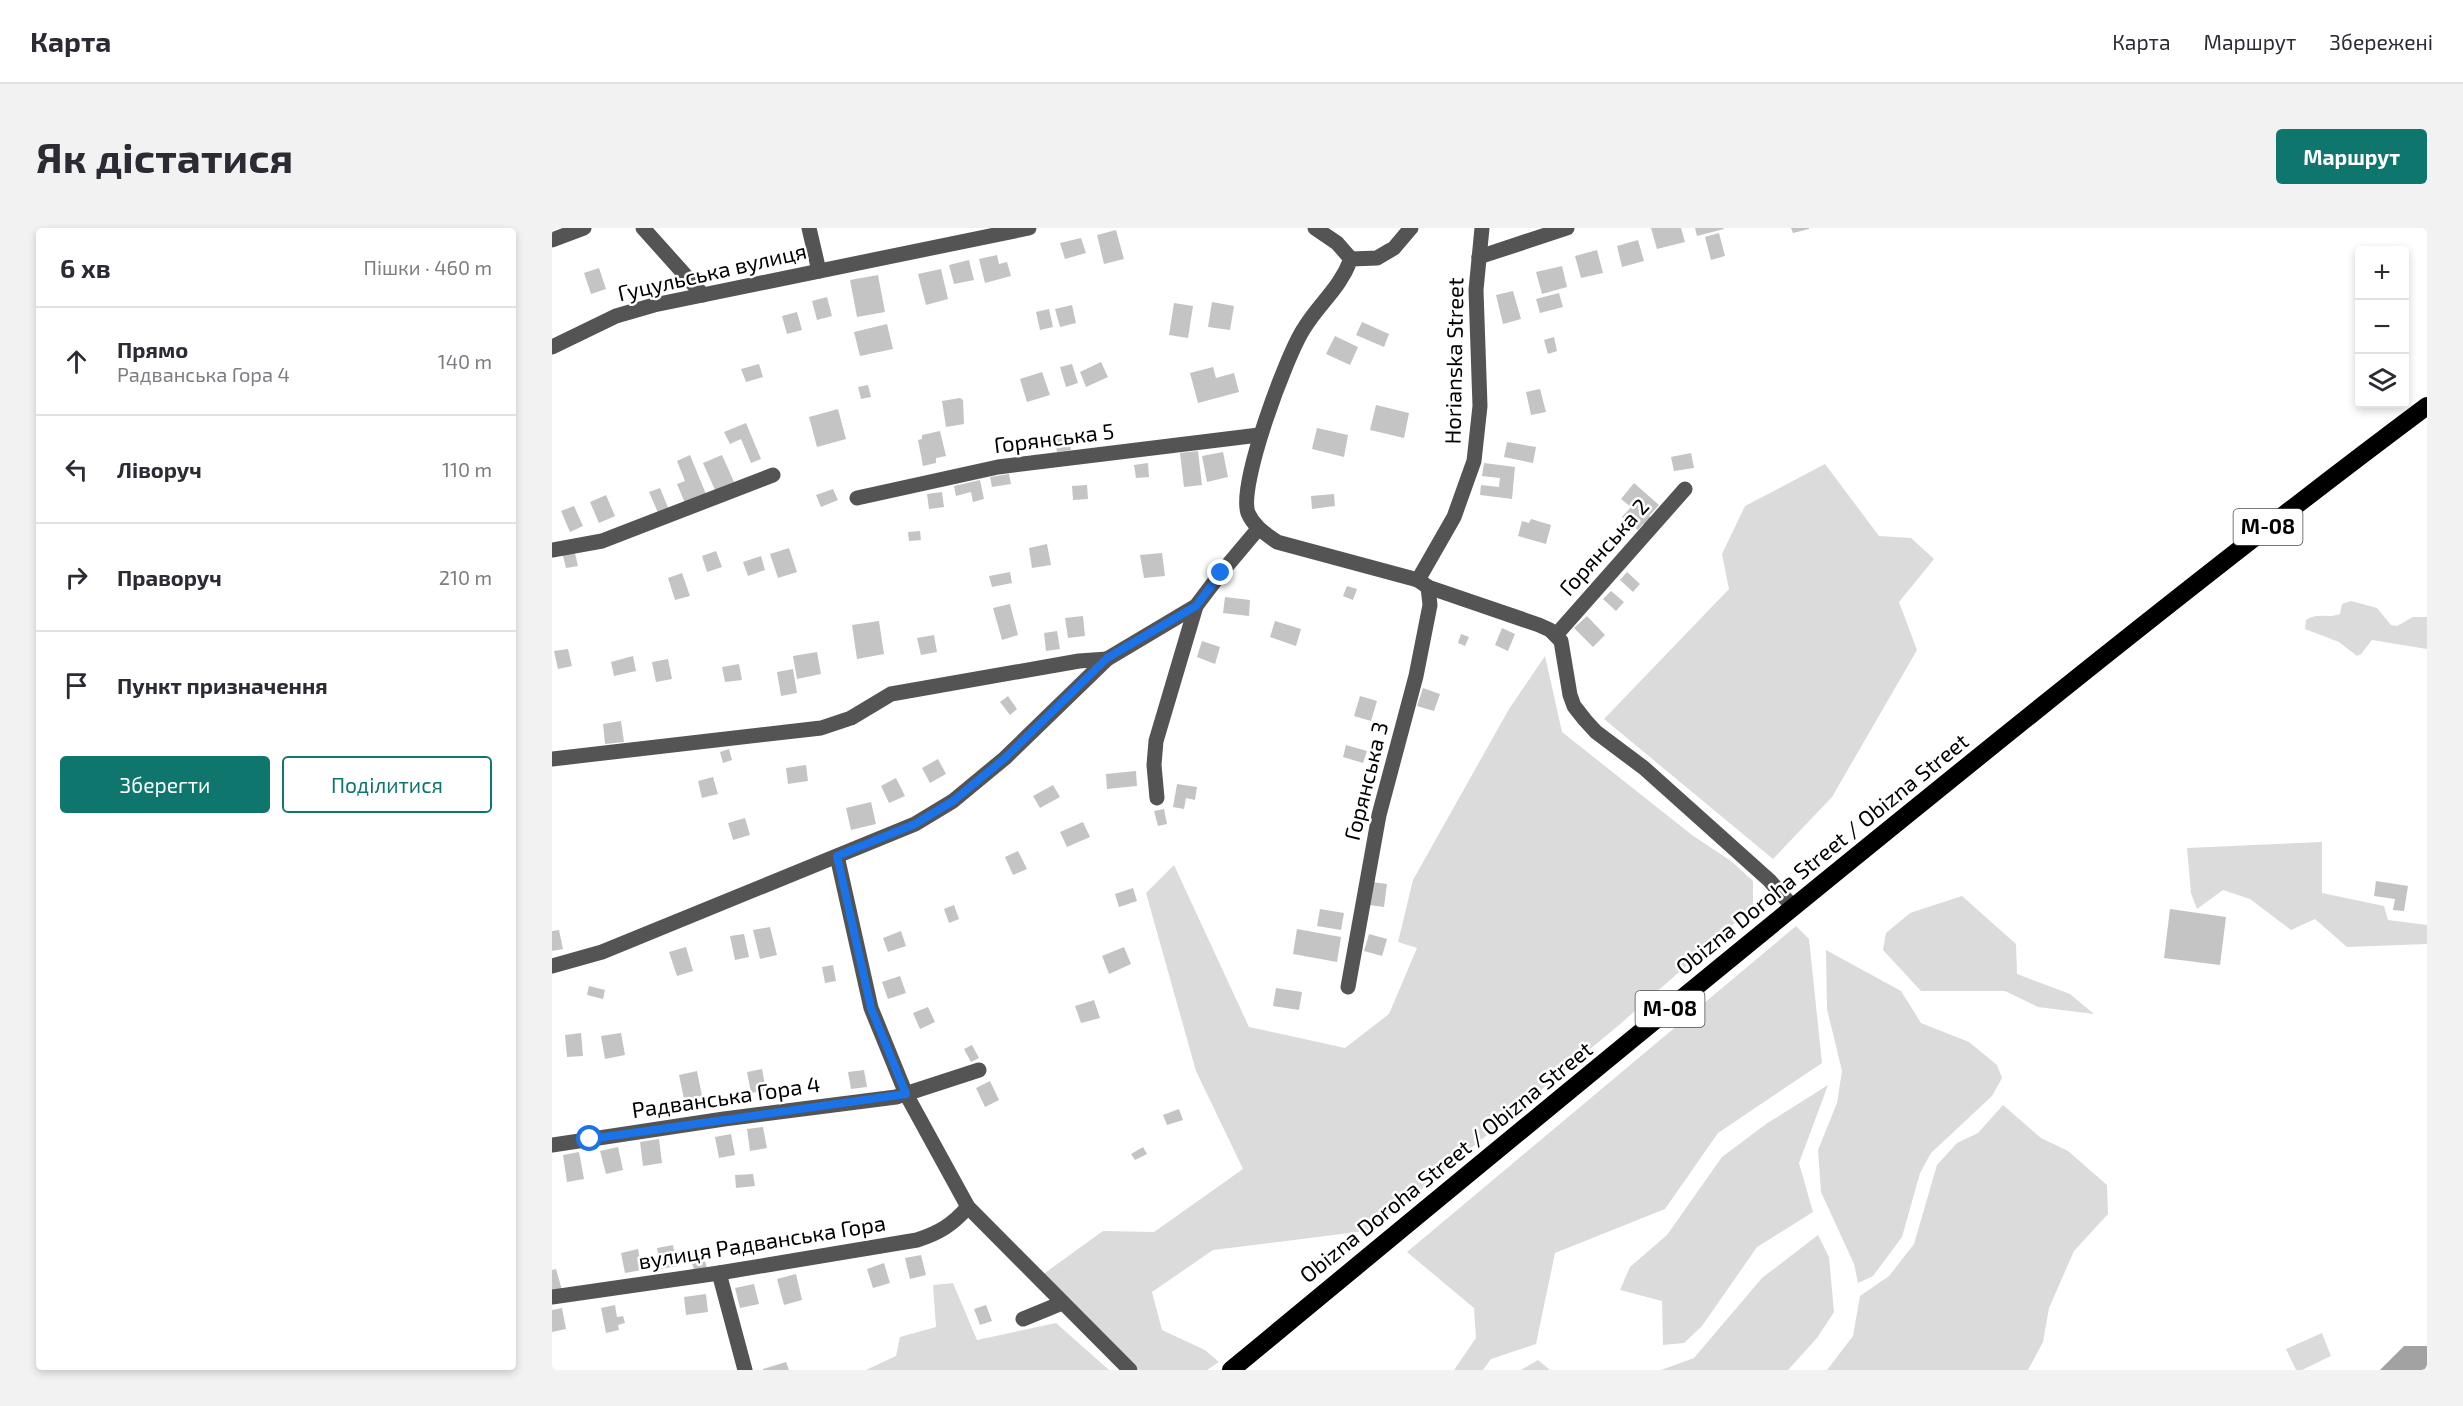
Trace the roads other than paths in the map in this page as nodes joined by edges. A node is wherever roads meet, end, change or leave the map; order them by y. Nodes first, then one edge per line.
1 (584, 228) edge
2 (642, 228) edge
3 (809, 228) edge
4 (1029, 228) edge
5 (1315, 228) edge
6 (1411, 228) edge
7 (1482, 228) edge
8 (1567, 228) edge
9 (968, 234) edge
10 (552, 240) edge
11 (1479, 257) junction
12 (1351, 259) junction
13 (819, 271) junction
14 (703, 295) junction
15 (552, 347) edge
16 (2427, 406) edge
17 (1259, 435) junction
18 (773, 475) dead end
19 (1685, 489) dead end
20 (857, 498) dead end
21 (1258, 529) junction
22 (552, 550) edge
23 (1423, 583) junction
24 (1196, 606) junction
25 (1556, 635) junction
26 (1107, 658) junction
27 (552, 759) edge
28 (1157, 798) dead end
29 (837, 856) junction
30 (1793, 907) junction
31 (552, 966) edge
32 (1348, 987) dead end
33 (979, 1070) dead end
34 (906, 1094) junction
35 (552, 1145) edge
36 (968, 1207) junction
37 (719, 1274) junction
38 (552, 1297) edge
39 (1062, 1302) junction
40 (1023, 1319) dead end
41 (745, 1370) edge
42 (1130, 1370) edge
43 (1232, 1370) edge

1 - 10 street
2 - 14 street
3 - 13 street
4 - 9 street, Гуцульська вулиця
5 - 12 street
6 - 12 street
7 - 11 street, Horianska Street
8 - 11 street
9 - 13 street, Гуцульська вулиця
11 - 23 street, Horianska Street
12 - 17 street
13 - 14 street, Гуцульська вулиця
14 - 15 street, Гуцульська вулиця
16 - 30 highway, Obizna Doroha Street / Obizna Street / М-08
17 - 20 street, Горянська 5
17 - 21 street
18 - 22 street
19 - 25 street, Горянська 2
21 - 23 street
21 - 24 street
23 - 25 street
23 - 32 street, Горянська 3
24 - 26 street
24 - 28 street
25 - 30 street
26 - 27 street
26 - 29 street
29 - 31 street
29 - 34 street
30 - 43 highway, Obizna Doroha Street / Obizna Street / М-08
33 - 34 street, Радванська Гора 4
34 - 35 street, Радванська Гора 4
34 - 36 street
36 - 37 street, вулиця Радванська Гора
36 - 39 street
37 - 38 street, вулиця Радванська Гора
37 - 41 street
39 - 40 street
39 - 42 street

